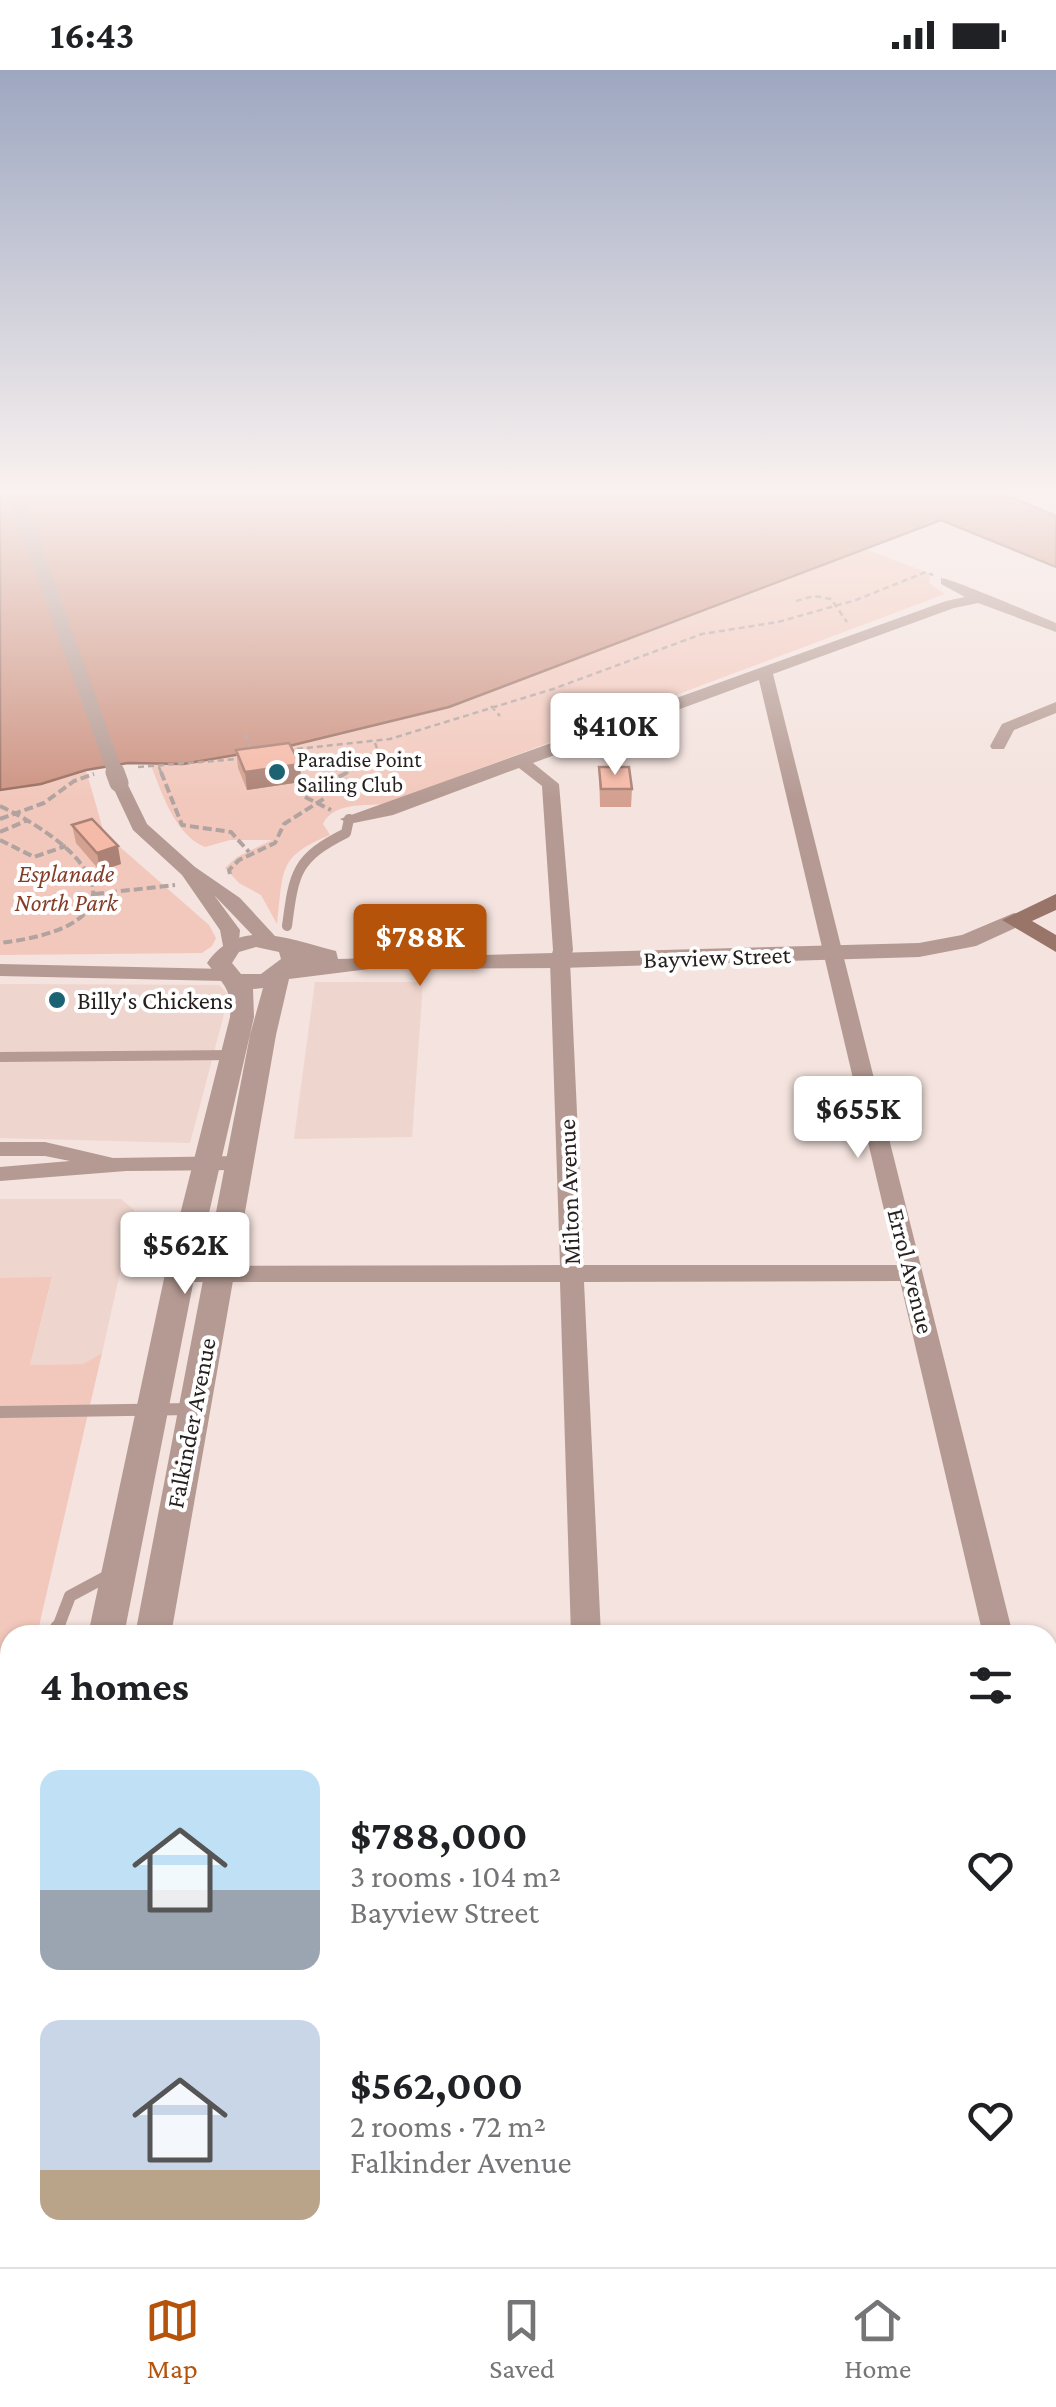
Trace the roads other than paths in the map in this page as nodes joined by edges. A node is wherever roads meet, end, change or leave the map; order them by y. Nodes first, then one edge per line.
1 (51, 595) edge
2 (966, 595) edge
3 (974, 600) junction
4 (1056, 628) edge
5 (766, 675) junction
6 (1056, 707) edge
7 (998, 746) dead end
8 (523, 763) junction
9 (348, 819) joint
10 (184, 878) junction
11 (1035, 911) edge
12 (1056, 925) edge
13 (1056, 945) edge
14 (282, 953) junction
15 (834, 953) junction
16 (560, 961) junction
17 (229, 965) junction
18 (0, 970) edge
19 (246, 1055) junction
20 (0, 1056) edge
21 (0, 1149) edge
22 (60, 1162) junction
23 (204, 1162) junction
24 (239, 1163) junction
25 (0, 1174) edge
26 (912, 1273) junction
27 (180, 1274) junction
28 (221, 1274) junction
29 (572, 1274) junction
30 (192, 1409) junction
31 (150, 1410) junction
32 (0, 1412) edge
33 (119, 1570) junction
34 (60, 1625) edge
35 (108, 1625) edge
36 (155, 1625) edge
37 (586, 1625) edge
38 (996, 1625) edge

1 - 10 street, bridge
2 - 3 street
3 - 4 street
3 - 5 street
5 - 8 street
5 - 15 street, Errol Avenue
6 - 7 street
8 - 9 street
8 - 16 street, Milton Avenue
9 - 14 lane
10 - 14 street
10 - 17 street
11 - 12 main road
11 - 13 main road
11 - 15 street, Bayview Street
14 - 16 street, Bayview Street
14 - 17 street
14 - 17 street
14 - 19 street, Falkinder Avenue
15 - 16 street, Bayview Street
15 - 26 street, Errol Avenue
16 - 29 street, Milton Avenue
17 - 18 street
17 - 19 street, Falkinder Avenue
19 - 20 lane
19 - 23 street, Falkinder Avenue
19 - 24 street, Falkinder Avenue
21 - 22 street
22 - 23 street
22 - 25 street
23 - 24 street
23 - 27 street, Falkinder Avenue
24 - 28 street, Falkinder Avenue
26 - 29 street
26 - 38 street, Errol Avenue
27 - 28 street
27 - 31 street, Falkinder Avenue
28 - 29 street
28 - 30 street, Falkinder Avenue
29 - 37 street, Milton Avenue
30 - 31 lane
30 - 36 street, Falkinder Avenue
31 - 32 lane
31 - 33 street, Falkinder Avenue
33 - 34 lane
33 - 35 street, Falkinder Avenue

